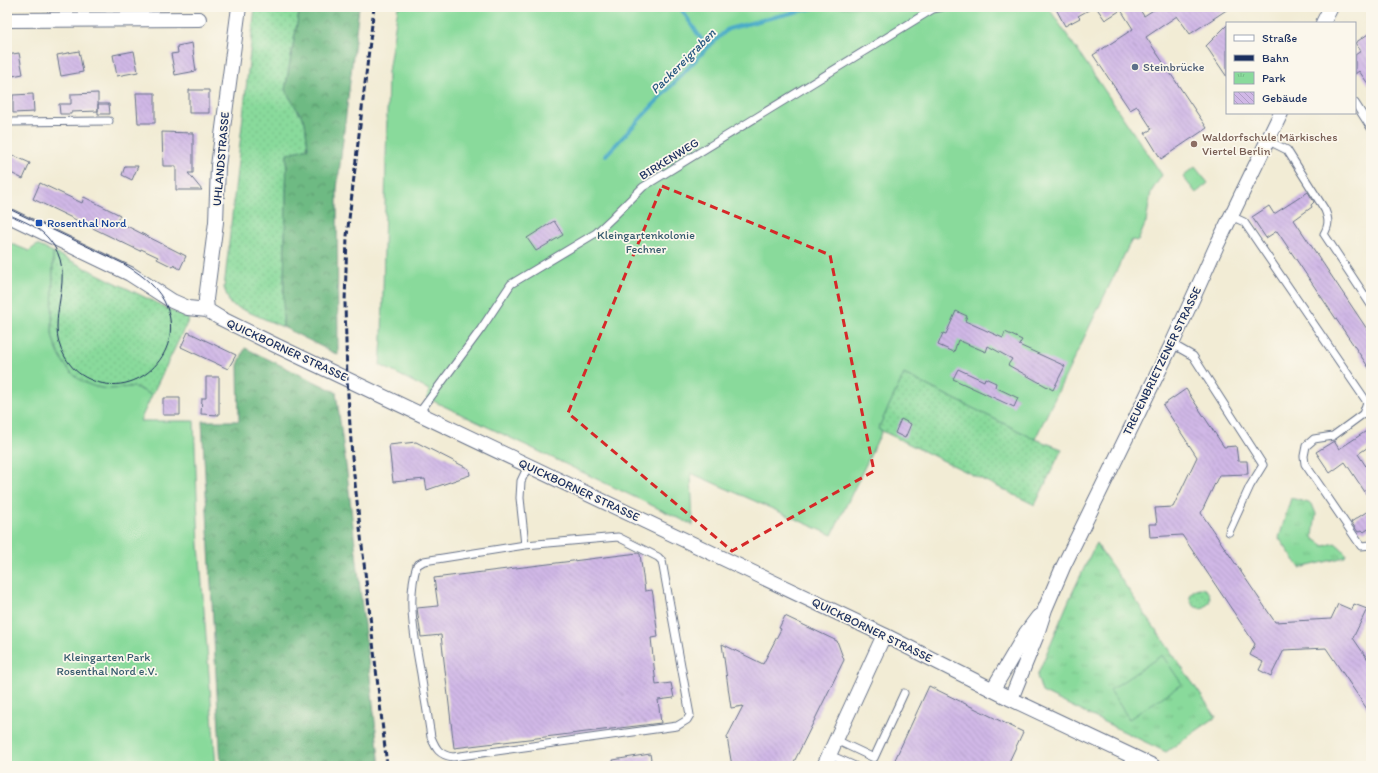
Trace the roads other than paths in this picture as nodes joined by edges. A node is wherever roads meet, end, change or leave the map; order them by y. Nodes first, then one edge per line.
1 (239, 7) edge
2 (942, 7) edge
3 (1331, 7) edge
4 (199, 19) dead end
5 (7, 20) edge
6 (1324, 22) edge
7 (1356, 105) edge
8 (1280, 114) edge
9 (110, 121) dead end
10 (7, 122) edge
11 (1371, 128) edge
12 (1267, 140) junction
13 (7, 215) edge
14 (1231, 216) junction
15 (1371, 304) edge
16 (207, 310) junction
17 (1172, 344) junction
18 (419, 413) junction
19 (528, 466) junction
20 (1229, 532) dead end
21 (525, 545) junction
22 (1371, 545) edge
23 (1045, 609) junction
24 (884, 635) junction
25 (993, 689) junction
26 (904, 693) dead end
27 (1011, 699) junction
28 (836, 740) junction
29 (827, 760) edge
30 (855, 766) edge
31 (1153, 766) edge

1 - 16 street, UHLANDSTRASSE
2 - 18 lane, BIRKENWEG
3 - 6 street
4 - 5 street
7 - 11 lane
8 - 12 street, TREUENBRIETZENER STRASSE
9 - 10 lane
12 - 14 street, TREUENBRIETZENER STRASSE
12 - 15 lane
13 - 16 street, QUICKBORNER STRASSE
14 - 17 street, TREUENBRIETZENER STRASSE
14 - 22 lane
16 - 18 street, QUICKBORNER STRASSE
17 - 20 lane
17 - 23 street, TREUENBRIETZENER STRASSE
18 - 19 street, QUICKBORNER STRASSE
19 - 21 lane
19 - 24 street, QUICKBORNER STRASSE
21 - 21 lane
23 - 25 street, TREUENBRIETZENER STRASSE
23 - 27 street, TREUENBRIETZENER STRASSE
24 - 25 street, QUICKBORNER STRASSE
24 - 28 street
25 - 27 street, QUICKBORNER STRASSE
26 - 28 lane
27 - 31 street, QUICKBORNER STRASSE
28 - 29 street
29 - 30 lane

